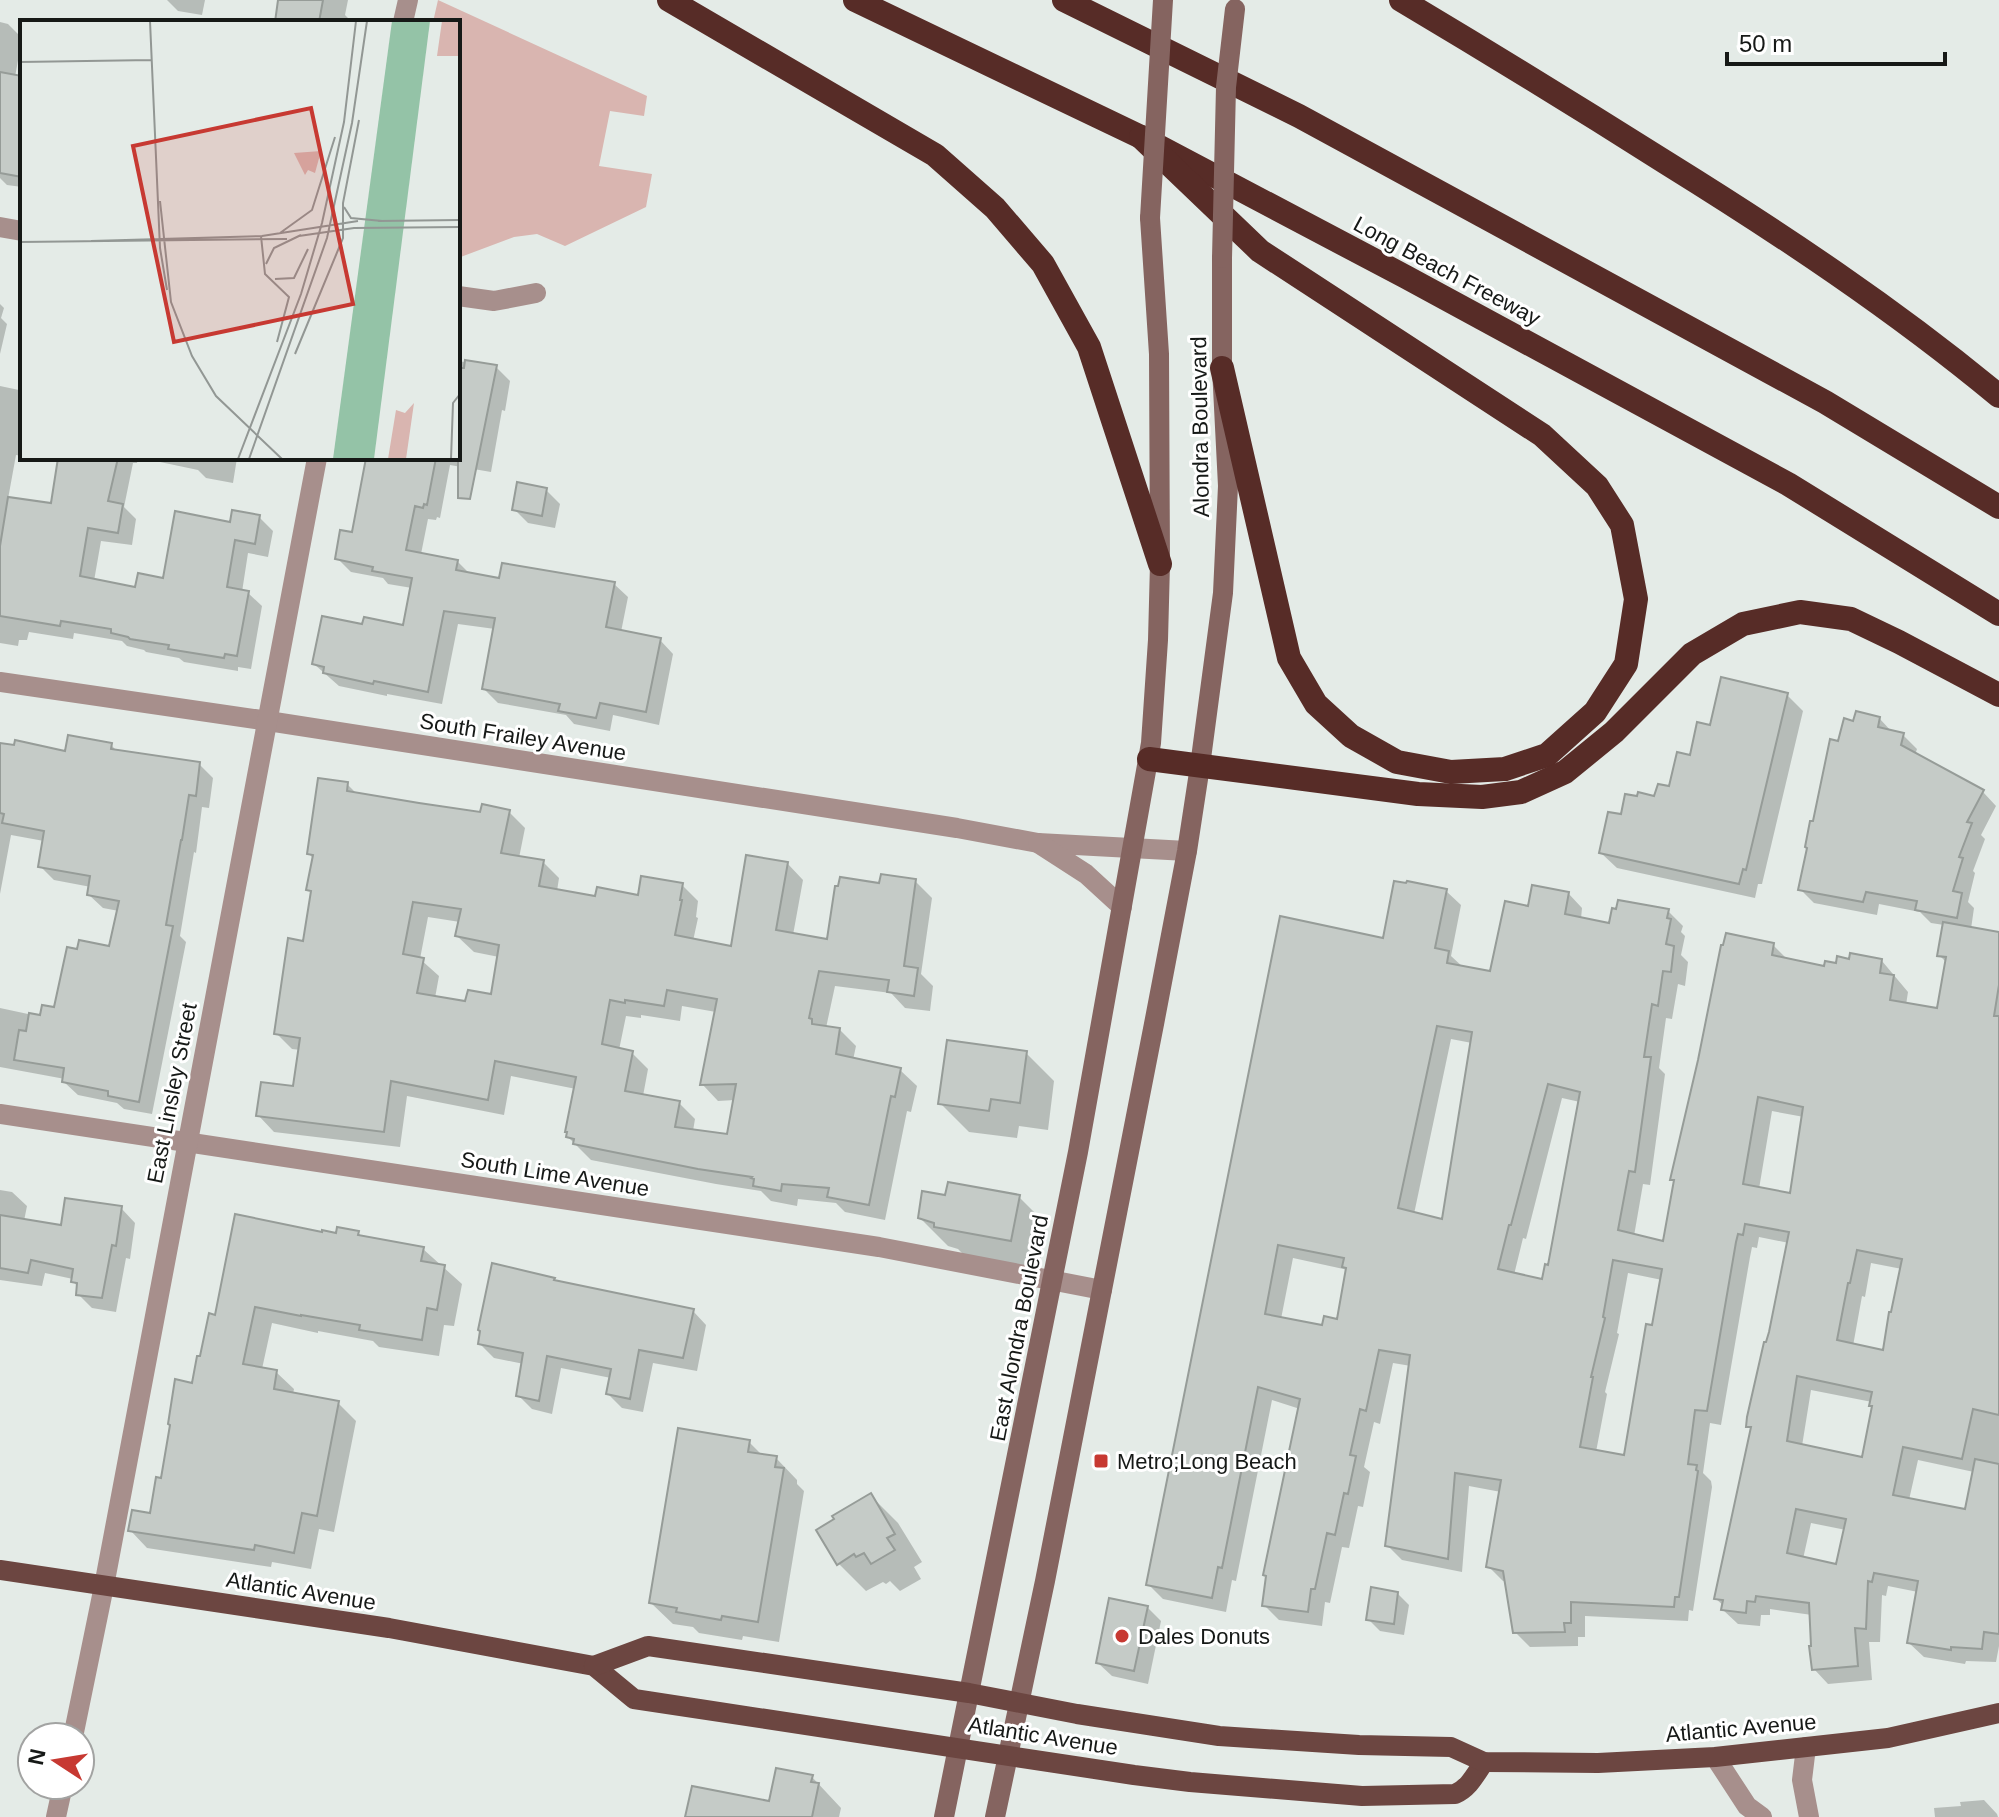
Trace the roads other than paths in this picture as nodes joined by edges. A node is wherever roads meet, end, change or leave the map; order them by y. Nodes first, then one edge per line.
1 (408, 0) edge
2 (669, 0) edge
3 (855, 0) edge
4 (1064, 0) edge
5 (1163, 0) edge
6 (1401, 0) edge
7 (1236, 5) edge
8 (403, 20) edge
9 (1141, 137) junction
10 (0, 227) edge
11 (20, 231) edge
12 (536, 293) dead end
13 (460, 296) edge
14 (1222, 368) junction
15 (1999, 396) edge
16 (317, 460) edge
17 (1999, 507) edge
18 (1160, 564) junction
19 (1999, 614) edge
20 (0, 682) edge
21 (1999, 695) edge
22 (268, 721) junction
23 (1149, 759) junction
24 (1200, 766) junction
25 (1038, 843) junction
26 (1132, 847) junction
27 (1187, 851) junction
28 (1122, 907) junction
29 (0, 1114) edge
30 (187, 1142) junction
31 (1052, 1281) junction
32 (1102, 1290) junction
33 (0, 1570) edge
34 (104, 1586) junction
35 (594, 1666) junction
36 (969, 1693) junction
37 (1020, 1702) junction
38 (1999, 1713) edge
39 (76, 1721) edge
40 (958, 1747) junction
41 (1806, 1747) junction
42 (1008, 1755) junction
43 (1715, 1757) junction
44 (1484, 1762) junction
45 (944, 1817) edge
46 (995, 1817) edge
47 (1762, 1817) edge
48 (1809, 1817) edge

1 - 8 street
2 - 18 highway
3 - 9 highway, Long Beach Freeway
4 - 17 highway
5 - 18 main road, Alondra Boulevard, bridge
6 - 15 highway
7 - 14 main road, Alondra Boulevard, bridge
9 - 14 highway
9 - 19 highway, Long Beach Freeway
10 - 11 street
12 - 13 street
14 - 24 main road, Alondra Boulevard
16 - 22 street, East Linsley Street
18 - 23 main road, Alondra Boulevard
20 - 22 street, South Frailey Avenue
21 - 24 highway
22 - 25 street, South Frailey Avenue
22 - 30 street, East Linsley Street
23 - 24 highway
23 - 26 main road, Alondra Boulevard
24 - 27 main road, Alondra Boulevard
25 - 26 street, South Frailey Avenue
25 - 28 street, South Frailey Avenue
26 - 27 street, South Frailey Avenue
26 - 28 main road, East Alondra Boulevard
27 - 32 main road
28 - 31 main road, East Alondra Boulevard
29 - 30 street, South Lime Avenue
30 - 31 street, South Lime Avenue
30 - 34 street, East Linsley Street
31 - 32 street, South Lime Avenue
31 - 36 main road, East Alondra Boulevard
32 - 37 main road
33 - 34 main road, Atlantic Avenue
34 - 35 main road, Atlantic Avenue
34 - 39 street, East Linsley Street
35 - 36 main road, Atlantic Avenue
35 - 40 main road, Atlantic Avenue
36 - 37 main road, Atlantic Avenue
36 - 40 main road, East Alondra Boulevard
37 - 42 main road
37 - 44 main road, Atlantic Avenue
38 - 41 main road, Atlantic Avenue
40 - 42 main road, Atlantic Avenue
40 - 45 main road, East Alondra Boulevard
41 - 43 main road, Atlantic Avenue
41 - 48 street
42 - 44 main road, Atlantic Avenue
42 - 46 main road
43 - 44 main road, Atlantic Avenue
43 - 47 street

